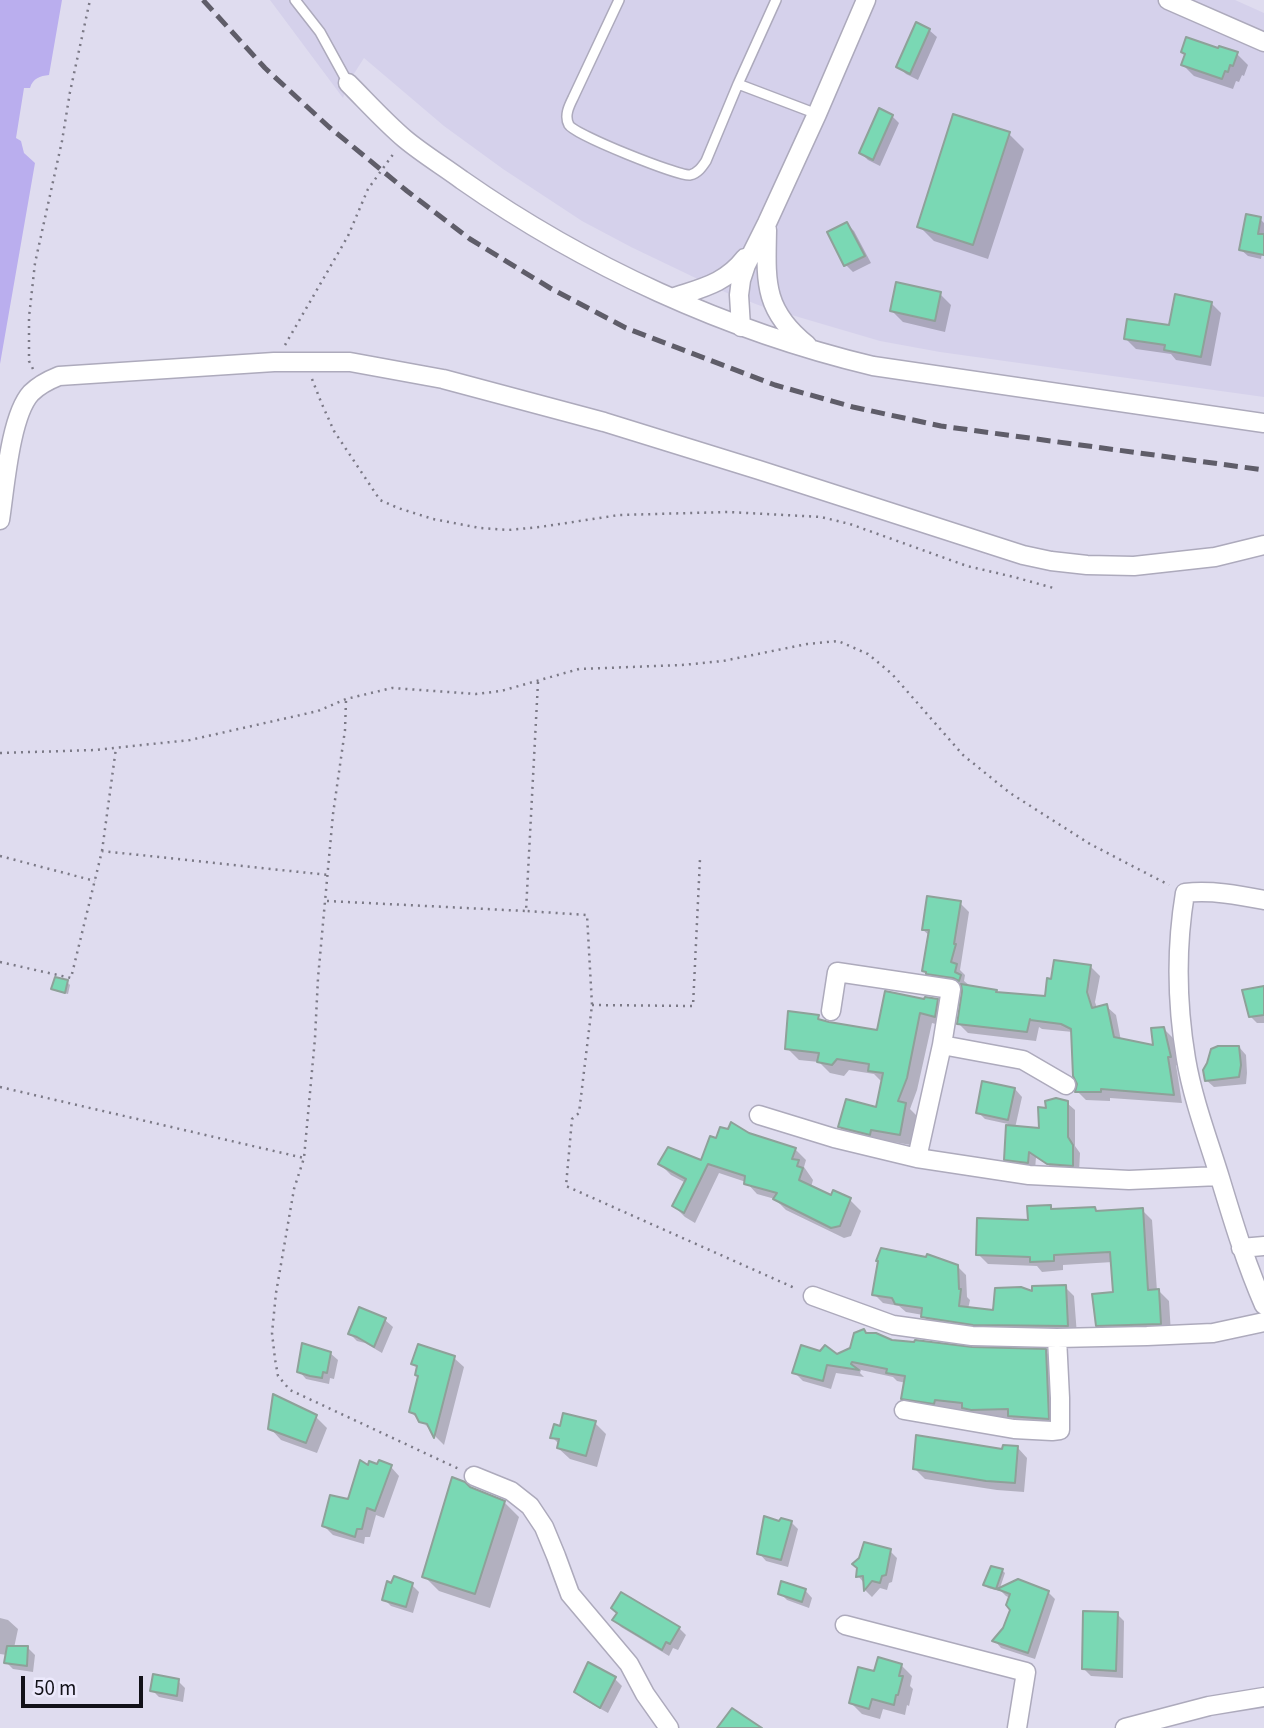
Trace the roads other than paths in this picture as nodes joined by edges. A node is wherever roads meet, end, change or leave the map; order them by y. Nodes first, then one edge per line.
1 (295, 0) edge
2 (619, 0) edge
3 (776, 0) edge
4 (866, 0) edge
5 (1168, 0) edge
6 (1264, 42) edge
7 (348, 83) joint
8 (738, 84) junction
9 (817, 114) junction
10 (767, 223) junction
11 (672, 298) junction
12 (741, 327) junction
13 (814, 351) junction
14 (1264, 424) edge
15 (0, 520) edge
16 (1264, 545) edge
17 (1264, 900) edge
18 (831, 1011) dead end
19 (942, 1045) junction
20 (1066, 1085) dead end
21 (759, 1115) dead end
22 (917, 1158) junction
23 (1219, 1176) junction
24 (1264, 1247) edge
25 (1241, 1248) junction
26 (813, 1296) road end
27 (1264, 1305) edge
28 (1264, 1321) edge
29 (1057, 1338) junction
30 (904, 1410) dead end
31 (474, 1476) road end
32 (845, 1625) dead end
33 (1264, 1697) edge
34 (669, 1728) edge
35 (1017, 1728) edge
36 (1125, 1728) edge

1 - 7 lane
2 - 8 lane
3 - 8 lane
4 - 9 street
5 - 6 street
7 - 11 street
8 - 9 lane
9 - 10 street
10 - 11 street
10 - 12 street
10 - 13 street
11 - 12 street
12 - 13 street
13 - 14 street
15 - 16 street
17 - 23 street
18 - 19 street
19 - 20 street
19 - 22 street
21 - 22 street
22 - 23 street
23 - 25 street
24 - 25 street
25 - 27 street
26 - 29 street
28 - 29 street
29 - 30 street
31 - 34 street
32 - 35 street
33 - 36 street

